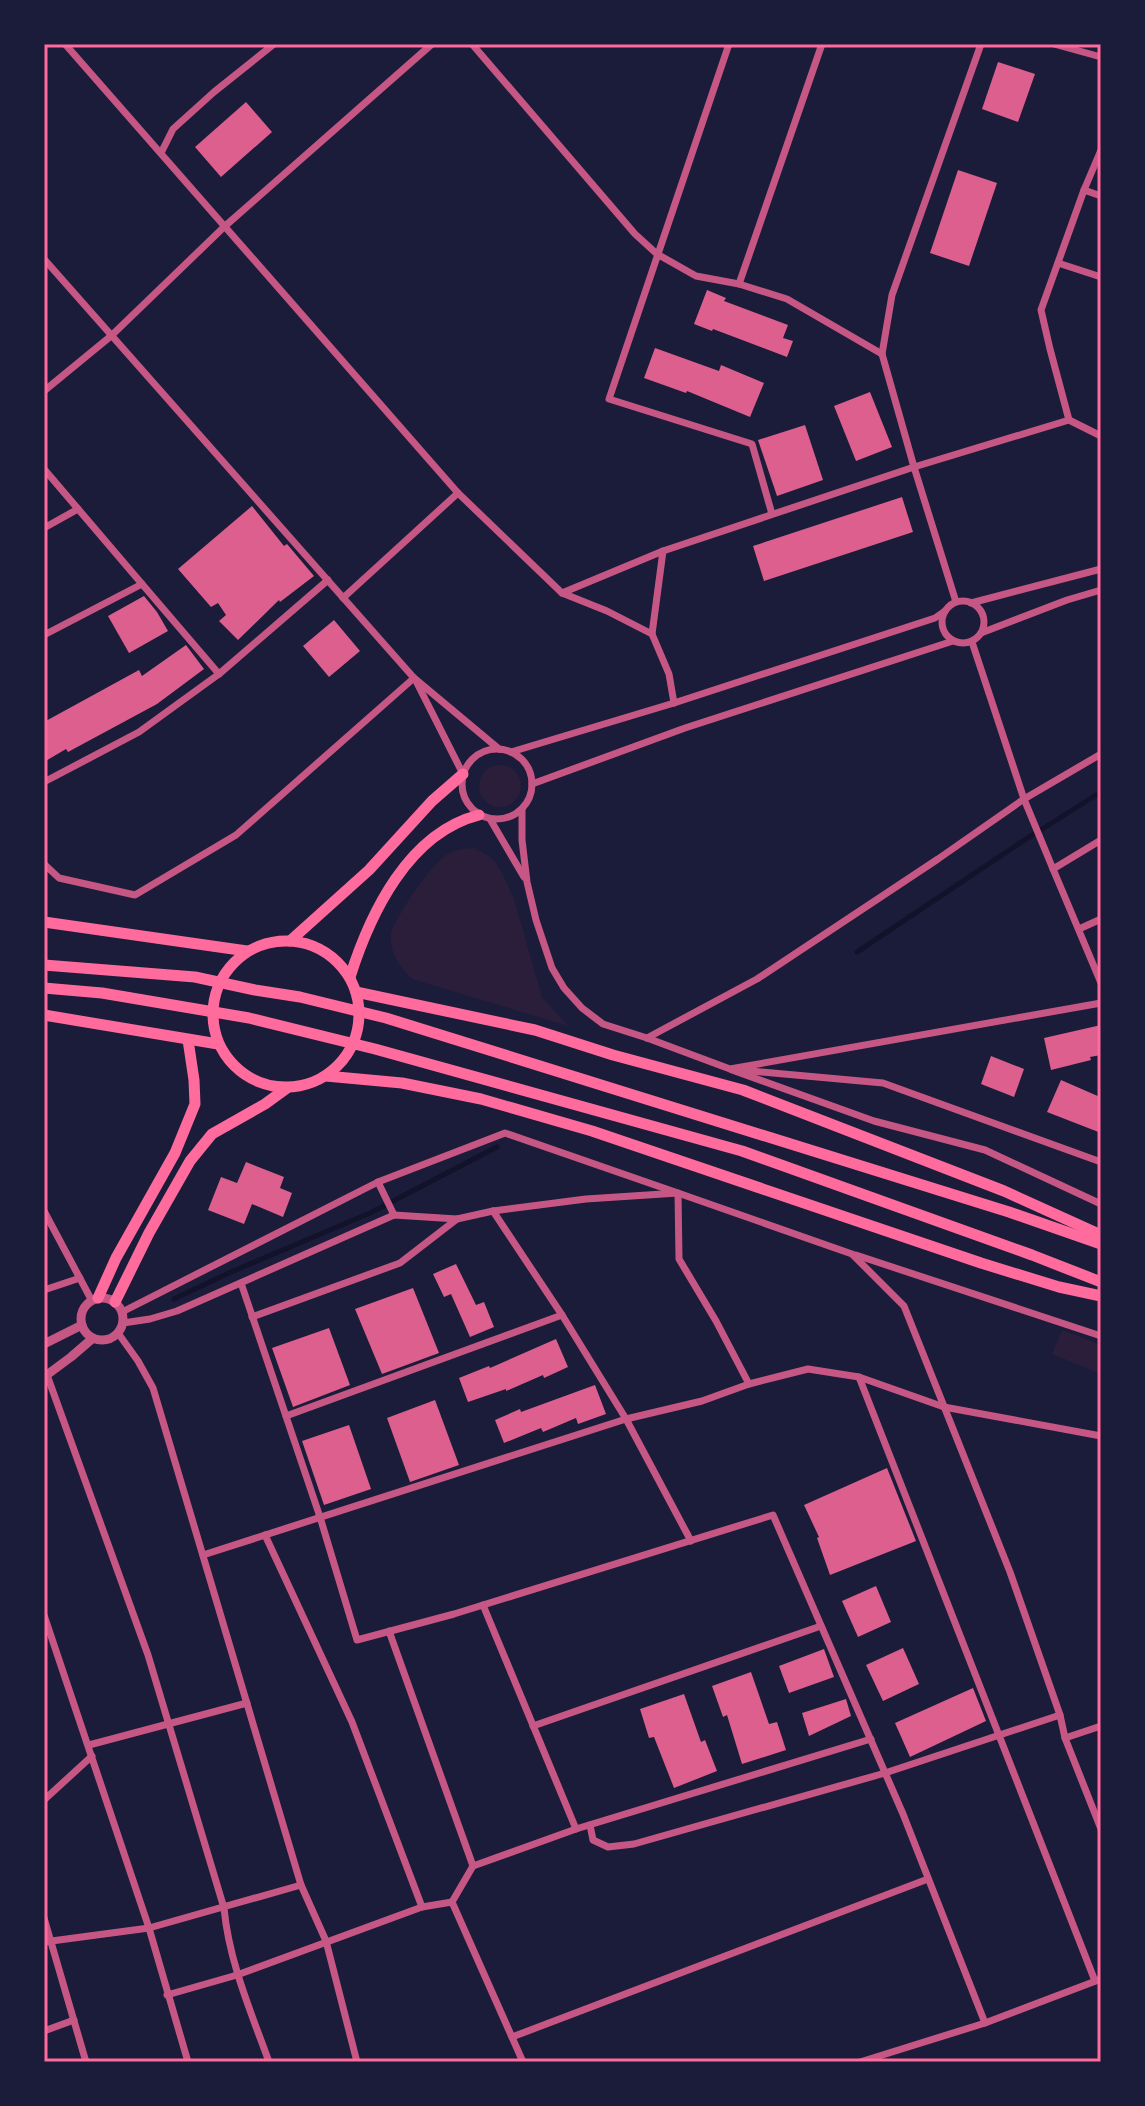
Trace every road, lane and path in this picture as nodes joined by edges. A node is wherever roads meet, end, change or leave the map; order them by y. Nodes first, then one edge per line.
1 (65, 44) edge
2 (274, 44) edge
3 (432, 44) edge
4 (472, 44) edge
5 (729, 44) edge
6 (822, 44) edge
7 (981, 44) edge
8 (1054, 44) edge
9 (1101, 57) edge
10 (1101, 150) edge
11 (161, 153) junction
12 (1084, 190) junction
13 (1101, 196) edge
14 (224, 227) junction
15 (657, 254) junction
16 (44, 259) edge
17 (1058, 263) junction
18 (1101, 277) edge
19 (739, 284) junction
20 (111, 336) junction
21 (882, 354) junction
22 (44, 391) edge
23 (1069, 420) junction
24 (1101, 436) edge
25 (914, 467) junction
26 (44, 469) edge
27 (458, 493) junction
28 (78, 509) junction
29 (772, 514) junction
30 (44, 528) edge
31 (663, 551) junction
32 (1101, 569) edge
33 (328, 580) junction
34 (142, 584) junction
35 (1101, 590) edge
36 (562, 593) junction
37 (343, 598) junction
38 (956, 602) junction
39 (971, 603) junction
40 (945, 611) junction
41 (981, 633) junction
42 (652, 634) junction
43 (44, 635) edge
44 (953, 641) junction
45 (972, 642) junction
46 (219, 674) junction
47 (414, 678) junction
48 (674, 703) junction
49 (499, 749) junction
50 (511, 752) junction
51 (1101, 754) edge
52 (463, 774) junction
53 (44, 782) edge
54 (532, 784) junction
55 (1024, 799) junction
56 (522, 809) junction
57 (484, 817) junction
58 (1101, 840) edge
59 (44, 864) edge
60 (1053, 869) junction
61 (527, 882) junction
62 (1101, 919) edge
63 (44, 922) edge
64 (1079, 929) junction
65 (290, 941) junction
66 (247, 951) junction
67 (44, 965) edge
68 (350, 977) junction
69 (1101, 983) edge
70 (44, 988) edge
71 (356, 992) junction
72 (1101, 1003) edge
73 (44, 1015) edge
74 (647, 1038) junction
75 (188, 1040) junction
76 (218, 1044) junction
77 (730, 1069) junction
78 (326, 1076) junction
79 (287, 1088) junction
80 (1101, 1162) edge
81 (378, 1182) junction
82 (678, 1193) junction
83 (1101, 1204) edge
84 (44, 1211) edge
85 (493, 1211) junction
86 (394, 1215) junction
87 (457, 1219) junction
88 (1101, 1235) edge
89 (1101, 1244) edge
90 (852, 1254) junction
91 (80, 1278) junction
92 (1101, 1282) edge
93 (241, 1283) junction
94 (44, 1290) edge
95 (1101, 1296) edge
96 (95, 1300) junction
97 (118, 1307) junction
98 (562, 1315) junction
99 (252, 1317) junction
100 (123, 1323) junction
101 (82, 1325) junction
102 (118, 1333) junction
103 (1101, 1336) edge
104 (93, 1338) junction
105 (44, 1344) edge
106 (46, 1376) edge
107 (859, 1377) junction
108 (749, 1384) junction
109 (944, 1407) junction
110 (286, 1416) junction
111 (626, 1419) junction
112 (1101, 1436) edge
113 (320, 1517) junction
114 (265, 1535) junction
115 (691, 1541) junction
116 (203, 1555) junction
117 (483, 1605) junction
118 (44, 1615) edge
119 (821, 1626) junction
120 (389, 1631) junction
121 (247, 1703) junction
122 (1060, 1715) junction
123 (169, 1725) junction
124 (533, 1726) junction
125 (1101, 1726) edge
126 (999, 1734) junction
127 (1065, 1738) junction
128 (871, 1739) junction
129 (89, 1745) junction
130 (92, 1756) junction
131 (885, 1773) junction
132 (44, 1800) edge
133 (590, 1825) junction
134 (576, 1829) junction
135 (1101, 1829) edge
136 (473, 1866) junction
137 (928, 1879) junction
138 (301, 1885) junction
139 (452, 1902) junction
140 (422, 1907) junction
141 (224, 1908) junction
142 (44, 1918) edge
143 (149, 1928) junction
144 (48, 1941) edge
145 (326, 1941) junction
146 (237, 1975) junction
147 (1098, 1980) edge
148 (167, 1995) junction
149 (74, 2020) junction
150 (985, 2023) junction
151 (44, 2031) edge
152 (512, 2037) junction
153 (86, 2062) edge
154 (188, 2062) edge
155 (269, 2062) edge
156 (357, 2062) edge
157 (523, 2062) edge
158 (860, 2062) edge

1 - 11 street
2 - 11 street
3 - 14 street
4 - 15 street
5 - 15 street
6 - 19 street
7 - 21 street
8 - 9 street
10 - 12 street
11 - 14 street
12 - 13 street
12 - 17 street
14 - 20 street
14 - 27 street
15 - 19 street
15 - 29 street
16 - 20 street
17 - 18 street
17 - 23 street
19 - 21 street
20 - 22 street
20 - 33 street
21 - 25 street
23 - 24 street
23 - 25 street
25 - 29 street
25 - 38 street
26 - 28 street
27 - 36 street
27 - 37 street
28 - 30 street
28 - 34 street
29 - 31 street
31 - 36 street
31 - 42 street
32 - 39 street
33 - 37 street
33 - 46 street
34 - 43 street
34 - 46 street
35 - 41 street
36 - 42 street
37 - 47 street
38 - 39 street
38 - 40 street
39 - 41 street
40 - 44 street
40 - 48 street
41 - 45 street
42 - 48 street
44 - 45 street
44 - 54 street
45 - 55 street
46 - 53 street
47 - 49 street
47 - 52 street
47 - 59 street
48 - 50 street
49 - 50 street
49 - 52 street
50 - 54 street
51 - 55 street
52 - 57 street
52 - 65 highway
54 - 56 street
55 - 60 street
55 - 74 street
56 - 57 street
56 - 61 street
57 - 61 street
57 - 68 highway
58 - 60 street
60 - 64 street
61 - 74 street
62 - 64 street
63 - 66 highway
64 - 69 street
65 - 66 highway
65 - 68 highway
66 - 76 highway
67 - 89 highway
68 - 71 highway
70 - 92 highway
71 - 78 highway
71 - 88 highway
72 - 77 street
73 - 75 highway
74 - 77 street
75 - 76 highway
75 - 96 highway
76 - 79 highway
77 - 80 street
77 - 83 street
78 - 79 highway
78 - 95 highway
79 - 97 highway
81 - 82 street
81 - 86 street
81 - 97 street
82 - 85 street
82 - 90 street
82 - 108 street
84 - 91 street
85 - 87 street
85 - 98 street
86 - 87 street
86 - 93 street
87 - 99 street
90 - 103 street
90 - 109 street
91 - 94 street
91 - 96 street
93 - 99 street
93 - 100 street
96 - 97 street
96 - 101 street
97 - 100 street
98 - 110 street
98 - 111 street
99 - 110 street
100 - 102 street
101 - 104 street
101 - 105 street
102 - 104 street
102 - 116 street
104 - 106 street
106 - 123 street
107 - 108 street
107 - 109 street
107 - 126 street
108 - 111 street
109 - 112 street
109 - 122 street
110 - 113 street
111 - 113 street
111 - 115 street
113 - 114 street
113 - 120 street
114 - 116 street
114 - 140 street
115 - 117 street
115 - 119 street
116 - 121 street
117 - 120 street
117 - 124 street
118 - 129 street
119 - 124 street
119 - 128 street
120 - 136 street
121 - 123 street
121 - 138 street
122 - 126 street
122 - 127 street
123 - 129 street
123 - 141 street
124 - 134 street
125 - 127 street
126 - 131 street
126 - 147 street
127 - 135 street
128 - 131 street
128 - 133 street
129 - 130 street
130 - 132 street
130 - 143 street
131 - 133 street
131 - 137 street
133 - 134 street
134 - 136 street
136 - 139 street
137 - 150 street
137 - 152 street
138 - 141 street
138 - 145 street
139 - 140 street
139 - 152 street
140 - 145 street
141 - 143 street
141 - 146 street
142 - 144 street
143 - 144 street
143 - 148 street
144 - 149 street
145 - 146 street
145 - 156 street
146 - 148 street
146 - 155 street
147 - 150 street
148 - 154 street
149 - 151 street
149 - 153 street
150 - 158 street
152 - 157 street

